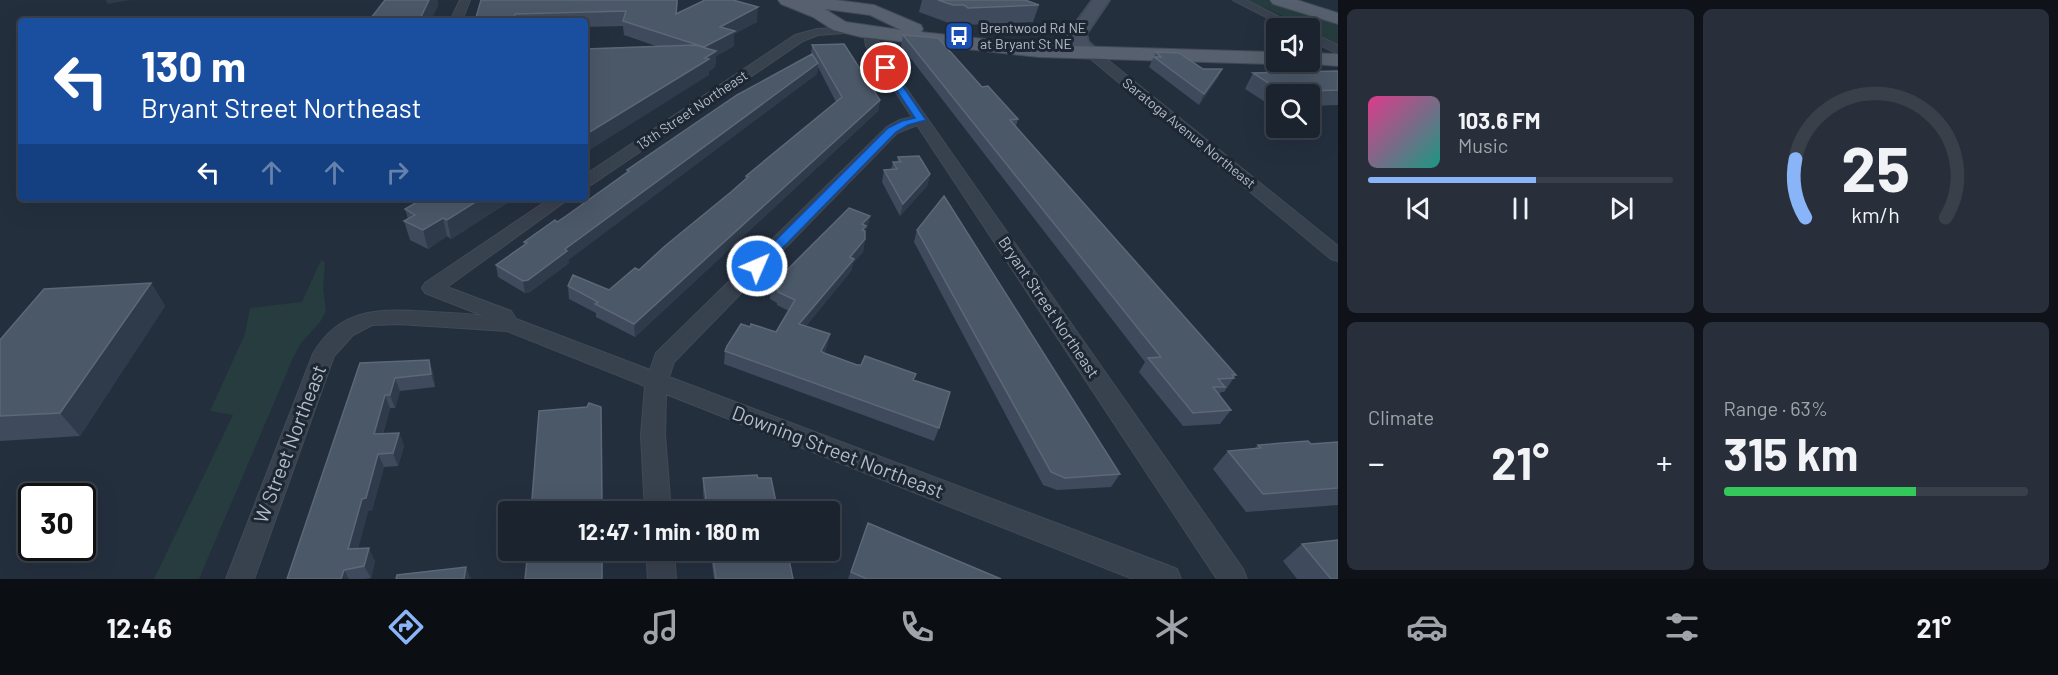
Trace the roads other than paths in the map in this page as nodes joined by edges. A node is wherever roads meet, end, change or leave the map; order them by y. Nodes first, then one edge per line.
1 (465, 0) edge
2 (787, 0) edge
3 (793, 0) edge
4 (1101, 0) edge
5 (1238, 0) edge
6 (1279, 0) edge
7 (1303, 0) edge
8 (1338, 11) edge
9 (830, 13) junction
10 (457, 18) edge
11 (1275, 18) edge
12 (1338, 19) edge
13 (878, 29) junction
14 (799, 38) junction
15 (1320, 41) edge
16 (1338, 50) edge
17 (1090, 52) junction
18 (1266, 58) edge
19 (1320, 59) edge
20 (1338, 60) edge
21 (921, 120) junction
22 (588, 180) edge
23 (558, 201) edge
24 (1338, 255) edge
25 (432, 288) junction
26 (475, 322) junction
27 (359, 323) joint
28 (508, 324) junction
29 (655, 381) junction
30 (657, 501) edge
31 (661, 561) edge
32 (240, 579) edge
33 (662, 579) edge
34 (1167, 579) edge
35 (1233, 579) edge

1 - 10 street
2 - 9 main road
3 - 9 main road
4 - 17 main road, Saratoga Avenue Northeast
5 - 11 street
6 - 12 main road
7 - 8 main road
9 - 13 main road
9 - 13 main road
9 - 14 street, 13th Street Northeast
13 - 14 street, 13th Street Northeast
13 - 17 main road
13 - 21 street, Bryant Street Northeast
14 - 22 street, 13th Street Northeast
15 - 16 street
17 - 18 main road
17 - 24 street, Saratoga Avenue Northeast
19 - 20 main road
21 - 29 street
21 - 35 street, Bryant Street Northeast
23 - 25 street
25 - 26 street
25 - 28 street, Downing Street Northeast
26 - 27 street, Downing Street Northeast
26 - 28 street, Downing Street Northeast
27 - 32 street, W Street Northeast
28 - 29 street, Downing Street Northeast
29 - 30 street
29 - 34 street, Downing Street Northeast
31 - 33 street

